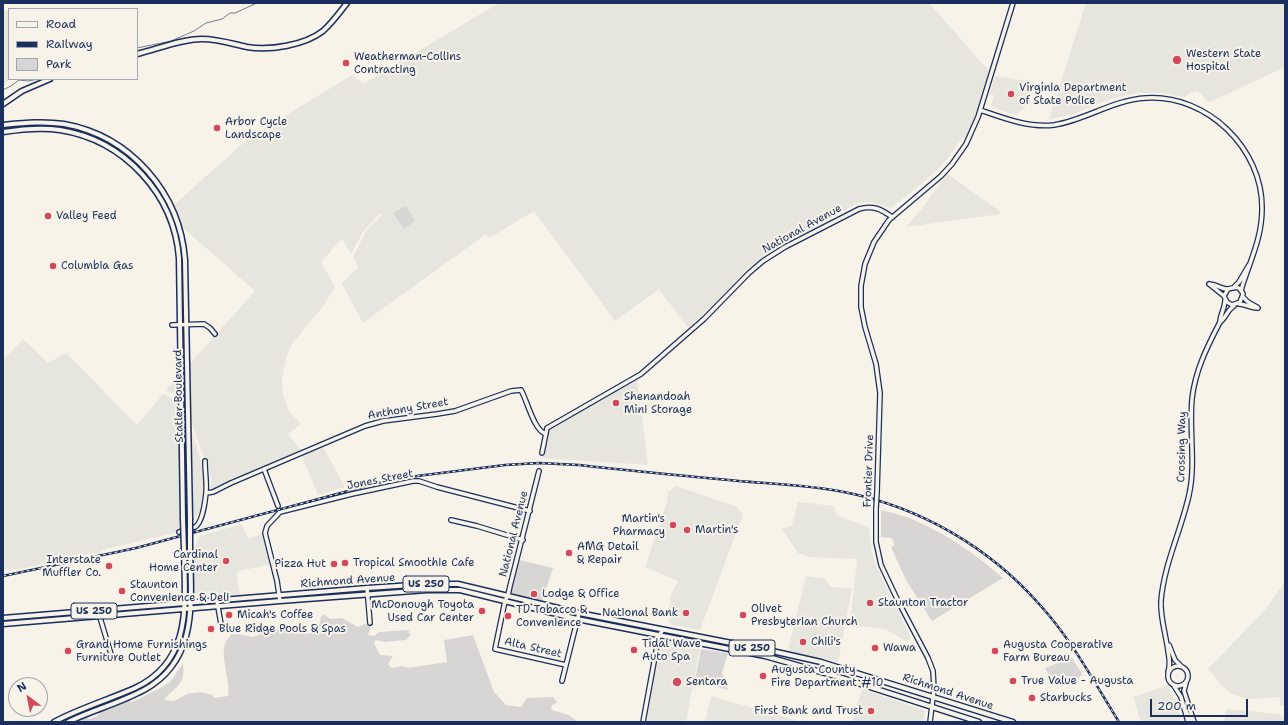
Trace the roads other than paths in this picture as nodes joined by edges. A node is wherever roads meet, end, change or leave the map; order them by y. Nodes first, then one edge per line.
1 (347, 3) edge
2 (1013, 3) edge
3 (138, 54) edge
4 (48, 80) edge
5 (3, 104) edge
6 (980, 110) junction
7 (3, 125) edge
8 (3, 132) edge
9 (892, 217) junction
10 (1249, 265) junction
11 (1233, 287) junction
12 (1228, 289) junction
13 (1241, 291) junction
14 (1224, 296) junction
15 (1243, 297) junction
16 (1225, 300) junction
17 (1236, 305) junction
18 (1220, 322) junction
19 (172, 325) dead end
20 (180, 325) junction
21 (186, 325) junction
22 (215, 334) dead end
23 (546, 434) junction
24 (542, 454) dead end
25 (205, 462) dead end
26 (264, 469) junction
27 (539, 471) dead end
28 (206, 493) junction
29 (278, 506) dead end
30 (530, 511) junction
31 (451, 520) dead end
32 (179, 532) dead end
33 (523, 540) junction
34 (367, 588) junction
35 (368, 594) junction
36 (280, 595) junction
37 (508, 595) junction
38 (280, 600) junction
39 (217, 601) junction
40 (504, 601) junction
41 (191, 602) junction
42 (185, 603) junction
43 (218, 606) junction
44 (185, 609) junction
45 (190, 609) junction
46 (98, 611) junction
47 (579, 613) junction
48 (100, 617) junction
49 (3, 618) edge
50 (577, 619) junction
51 (370, 623) dead end
52 (3, 624) edge
53 (222, 630) dead end
54 (663, 630) junction
55 (660, 635) junction
56 (1168, 644) junction
57 (111, 654) dead end
58 (566, 665) junction
59 (1182, 666) junction
60 (1168, 672) junction
61 (1187, 680) junction
62 (562, 681) dead end
63 (1174, 685) junction
64 (933, 697) junction
65 (932, 707) junction
66 (1184, 710) junction
67 (54, 722) edge
68 (68, 722) edge
69 (643, 722) edge
70 (930, 722) edge
71 (979, 722) edge
72 (1013, 722) edge
73 (1188, 722) edge
74 (1194, 722) edge

1 - 3 main road
2 - 6 street
4 - 5 main road
6 - 9 street
6 - 10 street
7 - 21 main road, Statler Boulevard
8 - 20 main road, Statler Boulevard
9 - 23 street, National Avenue
9 - 64 street, Frontier Drive, bridge
10 - 11 street
10 - 13 street
11 - 12 street
11 - 13 street
12 - 14 street
12 - 14 street
13 - 15 street
14 - 16 street
15 - 17 street
15 - 17 street
16 - 17 street
16 - 18 street, Crossing Way
17 - 18 street, Crossing Way
18 - 56 street, Crossing Way
19 - 20 street
20 - 21 street
20 - 42 main road, Statler Boulevard, bridge
21 - 22 street
21 - 41 main road, Statler Boulevard, bridge
23 - 24 street
23 - 26 street, Anthony Street
25 - 28 street
26 - 28 street, Anthony Street
26 - 29 street
27 - 30 street, National Avenue
28 - 32 street
30 - 33 street, National Avenue
30 - 36 street, Jones Street
31 - 33 street
33 - 37 street, National Avenue
34 - 35 street
34 - 36 main road, Richmond Avenue / US 250
34 - 37 main road, Richmond Avenue / US 250
35 - 38 main road, Richmond Avenue / US 250
35 - 40 main road, Richmond Avenue / US 250
35 - 51 street
36 - 38 street
36 - 39 main road, Richmond Avenue / US 250
37 - 40 street, National Avenue
37 - 47 main road, Richmond Avenue / US 250
38 - 43 main road, Richmond Avenue / US 250
39 - 41 main road, Richmond Avenue / US 250
39 - 43 street
40 - 50 main road, Richmond Avenue / US 250
40 - 58 street, Alta Street
41 - 42 main road, Richmond Avenue / US 250
41 - 45 main road, Statler Boulevard
42 - 44 main road, Statler Boulevard
42 - 46 main road, Richmond Avenue / US 250
43 - 45 main road, Richmond Avenue / US 250
43 - 53 street
44 - 45 main road, Richmond Avenue / US 250
44 - 48 main road, Richmond Avenue / US 250
44 - 67 main road, Statler Boulevard
45 - 68 main road, Statler Boulevard
46 - 48 street
46 - 49 main road, Richmond Avenue / US 250
47 - 50 street
47 - 54 main road, Richmond Avenue / US 250
48 - 52 main road, Richmond Avenue / US 250
48 - 57 street
50 - 55 main road, Richmond Avenue / US 250
50 - 58 street
54 - 55 street
54 - 64 main road, Richmond Avenue / US 250
55 - 65 main road, Richmond Avenue / US 250
55 - 69 street
56 - 59 street, Crossing Way
56 - 60 street, Crossing Way
58 - 62 street
59 - 60 street
59 - 61 street
60 - 63 street
61 - 63 street
61 - 74 street
63 - 66 street
64 - 65 street, Frontier Drive
64 - 72 main road, Richmond Avenue / US 250
65 - 70 street, Frontier Drive
65 - 71 main road, Richmond Avenue / US 250
66 - 73 street
66 - 74 street

